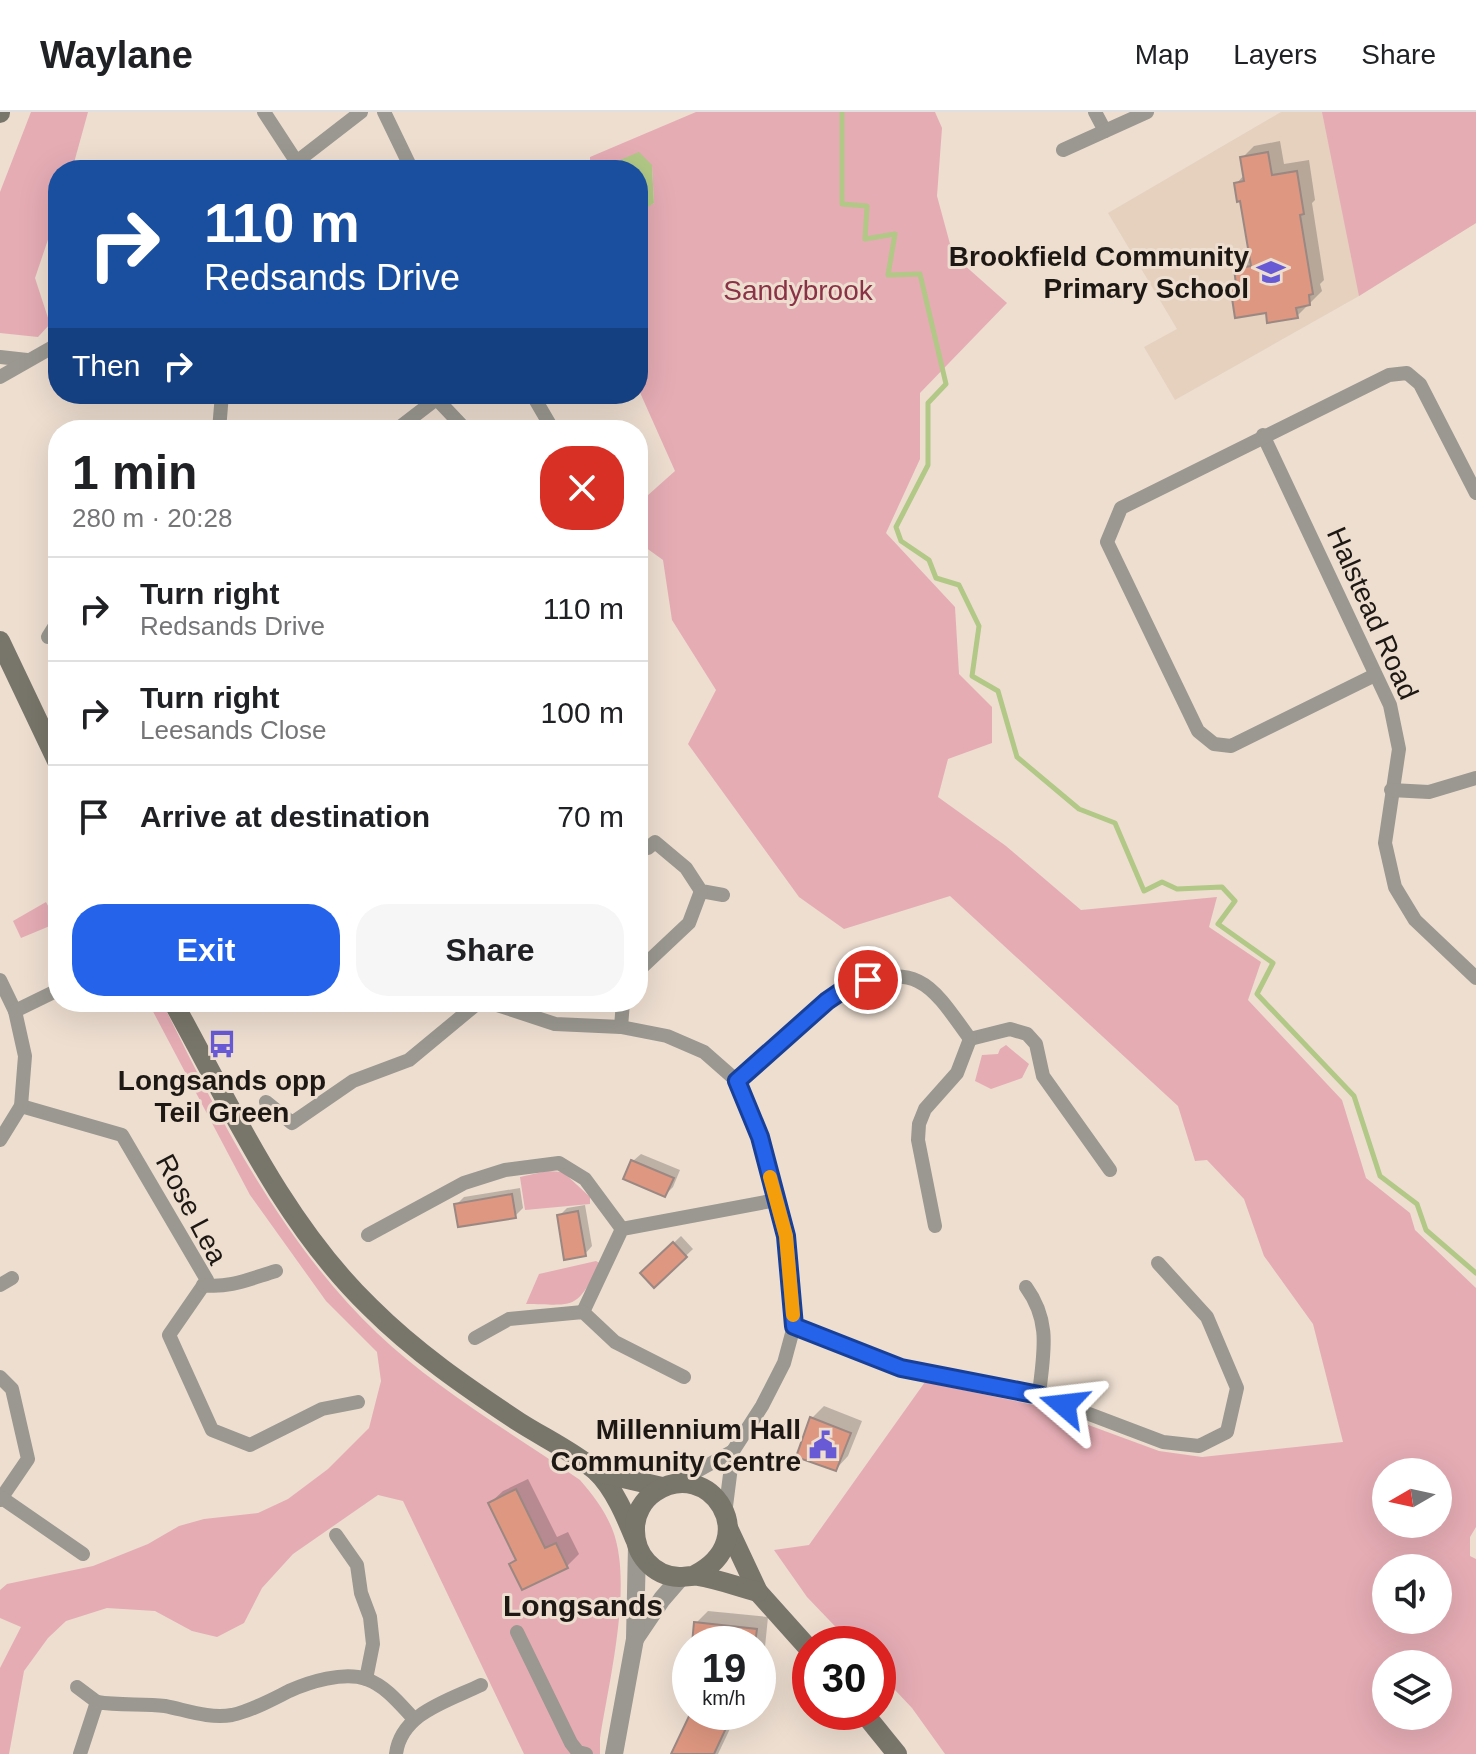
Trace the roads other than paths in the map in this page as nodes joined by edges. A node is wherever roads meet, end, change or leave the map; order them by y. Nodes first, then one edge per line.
1 (264, 112) edge
2 (361, 112) edge
3 (384, 112) edge
4 (1095, 112) edge
5 (1147, 112) edge
6 (1105, 131) junction
7 (1063, 150) dead end
8 (288, 160) edge
9 (299, 160) edge
10 (407, 160) edge
11 (48, 350) edge
12 (0, 357) edge
13 (32, 360) junction
14 (0, 377) edge
15 (426, 404) edge
16 (441, 404) edge
17 (408, 420) edge
18 (456, 420) edge
19 (1263, 435) junction
20 (1474, 483) edge
21 (0, 641) edge
22 (1375, 675) junction
23 (48, 742) edge
24 (1476, 778) edge
25 (1391, 790) junction
26 (648, 848) edge
27 (701, 891) junction
28 (723, 895) dead end
29 (648, 962) edge
30 (1476, 978) edge
31 (0, 980) edge
32 (48, 995) edge
33 (15, 1011) junction
34 (179, 1012) edge
35 (467, 1012) edge
36 (518, 1012) edge
37 (622, 1012) edge
38 (621, 1027) junction
39 (970, 1039) junction
40 (737, 1081) junction
41 (266, 1102) dead end
42 (21, 1106) junction
43 (0, 1140) edge
44 (1110, 1170) dead end
45 (776, 1200) junction
46 (935, 1226) dead end
47 (622, 1229) junction
48 (368, 1235) dead end
49 (1158, 1263) dead end
50 (276, 1271) dead end
51 (203, 1285) junction
52 (1026, 1287) dead end
53 (583, 1312) junction
54 (794, 1326) junction
55 (475, 1338) dead end
56 (0, 1377) edge
57 (684, 1377) dead end
58 (1039, 1395) junction
59 (358, 1402) dead end
60 (733, 1451) junction
61 (597, 1472) junction
62 (669, 1485) junction
63 (1, 1499) edge
64 (727, 1521) junction
65 (336, 1535) dead end
66 (636, 1543) junction
67 (83, 1554) dead end
68 (688, 1576) junction
69 (758, 1592) junction
70 (792, 1630) edge
71 (517, 1632) dead end
72 (635, 1639) junction
73 (366, 1679) junction
74 (481, 1685) dead end
75 (77, 1687) dead end
76 (97, 1702) junction
77 (413, 1718) junction
78 (878, 1730) edge
79 (80, 1754) edge
80 (396, 1754) edge
81 (586, 1754) edge
82 (614, 1754) edge
83 (897, 1754) edge

1 - 8 street
2 - 9 street
3 - 10 street
4 - 6 street
5 - 6 street
6 - 7 street
11 - 13 street
12 - 13 street
13 - 14 street
15 - 17 street
16 - 18 street
19 - 20 street
19 - 22 street, Halstead Road
19 - 22 street
21 - 23 main road
22 - 25 street, Halstead Road
24 - 25 street
25 - 30 street, Halstead Road
26 - 27 street
27 - 28 street
27 - 29 street
31 - 33 street
32 - 33 street
33 - 42 street
34 - 61 main road
35 - 41 street
36 - 38 street
37 - 38 street
38 - 40 street
39 - 40 street
39 - 44 street
39 - 46 street
40 - 45 street
42 - 43 street
42 - 51 street, Rose Lea
45 - 47 street
45 - 54 street
47 - 48 street
47 - 53 street
49 - 58 street
50 - 51 street
51 - 59 street, Rose Lea
52 - 58 street
53 - 55 street
53 - 57 street
54 - 58 street
54 - 60 street
56 - 63 street
60 - 62 street
60 - 64 street
61 - 62 main road
61 - 66 main road
62 - 64 main road
62 - 66 main road
63 - 67 street
64 - 68 main road
64 - 69 main road
65 - 73 street
66 - 68 main road
66 - 72 street
68 - 69 main road
68 - 72 street
69 - 70 main road
71 - 81 street
72 - 82 street
73 - 76 street
73 - 77 street
74 - 77 street
75 - 76 street
76 - 79 street
77 - 80 street
78 - 83 main road

